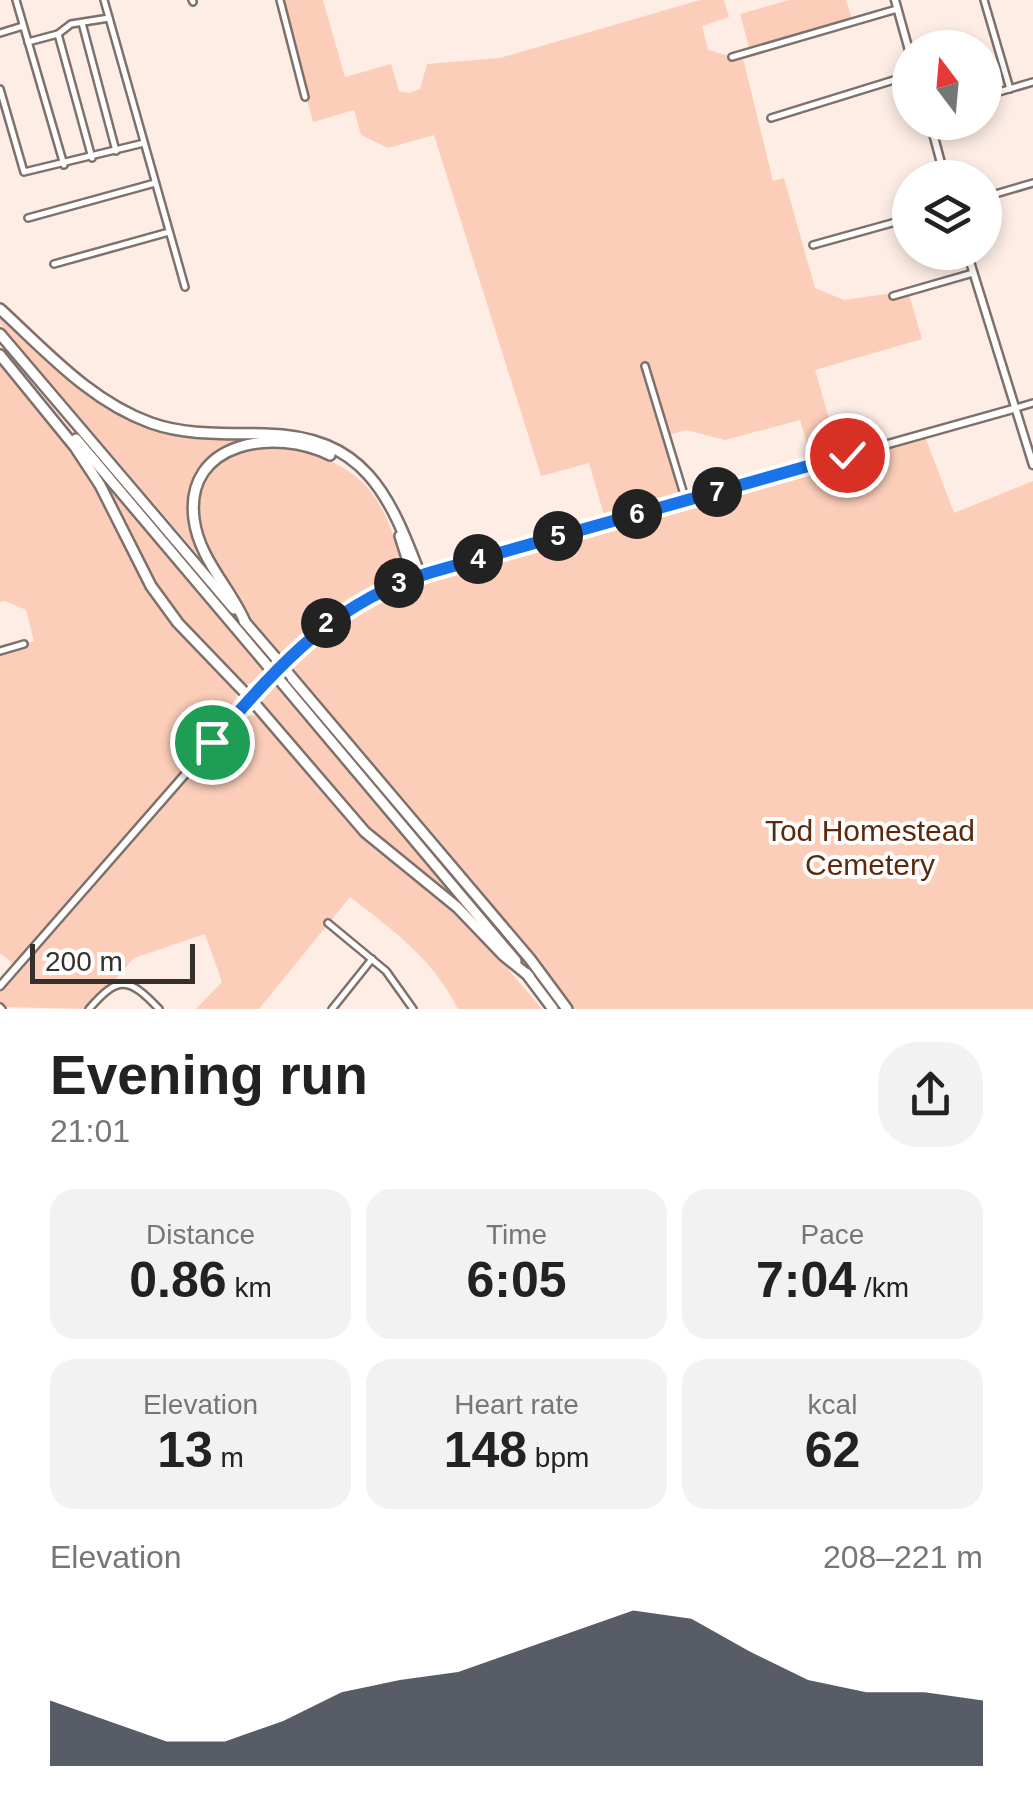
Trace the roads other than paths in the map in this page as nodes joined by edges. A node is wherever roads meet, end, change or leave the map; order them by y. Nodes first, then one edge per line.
1 (16, 0) edge
2 (104, 0) edge
3 (280, 0) edge
4 (984, 0) edge
5 (896, 4) edge
6 (108, 18) junction
7 (82, 23) junction
8 (23, 26) junction
9 (903, 30) edge
10 (0, 33) edge
11 (58, 34) junction
12 (28, 42) junction
13 (732, 57) dead end
14 (892, 81) edge
15 (1033, 82) edge
16 (0, 88) edge
17 (1010, 89) junction
18 (1002, 91) edge
19 (305, 97) dead end
20 (771, 118) dead end
21 (144, 143) junction
22 (116, 151) junction
23 (92, 158) junction
24 (64, 165) junction
25 (156, 183) junction
26 (1033, 183) edge
27 (1002, 191) edge
28 (28, 218) dead end
29 (892, 223) edge
30 (169, 232) junction
31 (814, 245) dead end
32 (54, 264) dead end
33 (971, 270) edge
34 (972, 273) junction
35 (185, 288) dead end
36 (893, 296) dead end
37 (0, 308) edge
38 (0, 334) edge
39 (0, 352) edge
40 (646, 366) dead end
41 (1033, 403) edge
42 (1013, 409) junction
43 (1033, 465) edge
44 (686, 500) junction
45 (417, 576) junction
46 (245, 622) junction
47 (24, 644) dead end
48 (0, 651) edge
49 (250, 698) junction
50 (328, 923) dead end
51 (372, 959) junction
52 (528, 976) junction
53 (0, 986) edge
54 (338, 1001) junction
55 (345, 1008) edge
56 (89, 1009) edge
57 (160, 1009) edge
58 (332, 1009) edge
59 (414, 1009) edge
60 (553, 1009) edge
61 (567, 1009) edge

1 - 8 street
2 - 6 street
3 - 19 street
4 - 17 street
5 - 9 main road
5 - 13 street
6 - 7 street
6 - 21 street
7 - 11 street
7 - 22 street
8 - 10 street
8 - 12 street
11 - 12 street
11 - 23 street
12 - 24 street
14 - 20 street
15 - 17 street
16 - 24 street
17 - 18 street
21 - 22 street
21 - 25 street
22 - 23 street
23 - 24 street
25 - 28 street
25 - 30 street
26 - 27 street
29 - 31 street
30 - 32 street
30 - 35 street
33 - 34 main road
34 - 36 street
34 - 42 main road
37 - 45 highway
38 - 46 highway
39 - 49 highway
39 - 52 highway, bridge
40 - 44 street
41 - 42 street
42 - 43 main road
42 - 44 main road
44 - 45 main road
45 - 46 highway
45 - 49 main road
46 - 61 highway, bridge
47 - 48 street
49 - 52 highway
49 - 53 main road
50 - 51 street
51 - 54 street
51 - 59 street
52 - 60 highway
54 - 55 street
54 - 58 street
56 - 57 street

